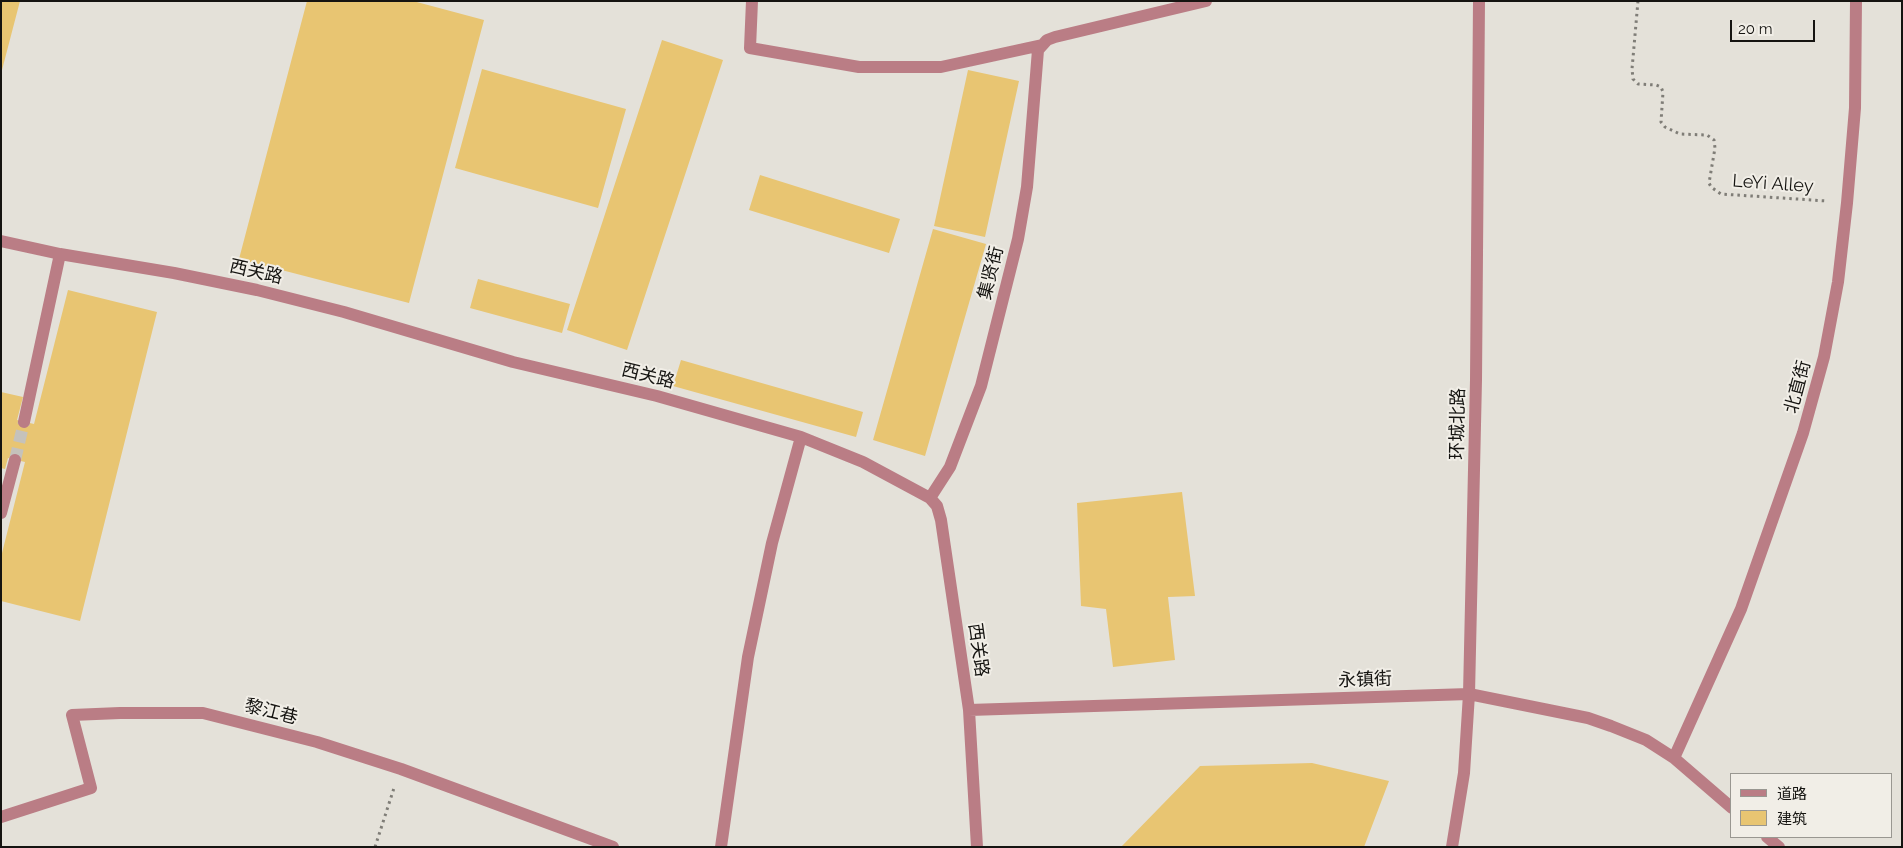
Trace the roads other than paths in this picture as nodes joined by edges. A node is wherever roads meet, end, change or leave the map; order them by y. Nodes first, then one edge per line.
1 (752, 1) edge
2 (1206, 1) edge
3 (1479, 1) edge
4 (1856, 1) edge
5 (1042, 45) junction
6 (1, 241) edge
7 (60, 254) junction
8 (24, 422) tunnel mouth
9 (801, 438) junction
10 (15, 460) tunnel mouth
11 (930, 498) junction
12 (1, 513) edge
13 (1469, 694) junction
14 (969, 710) junction
15 (1674, 758) junction
16 (1730, 806) edge
17 (1, 816) edge
18 (1767, 838) edge
19 (613, 847) edge
20 (721, 847) edge
21 (977, 847) edge
22 (1452, 847) edge
23 (1778, 847) edge

1 - 5 street
2 - 5 street
3 - 13 street, 环城北路
4 - 15 street, 北直街
5 - 11 street, 集贤街
6 - 7 street, 西关路
7 - 8 street
7 - 9 street, 西关路
9 - 11 street, 西关路
9 - 20 street
10 - 12 street
11 - 14 street, 西关路
13 - 14 street, 永镇街
13 - 15 street, 永镇街
13 - 22 street, 环城北路
14 - 21 street, 西关路
15 - 16 street, 永镇街
17 - 19 street, 黎江巷
18 - 23 street

